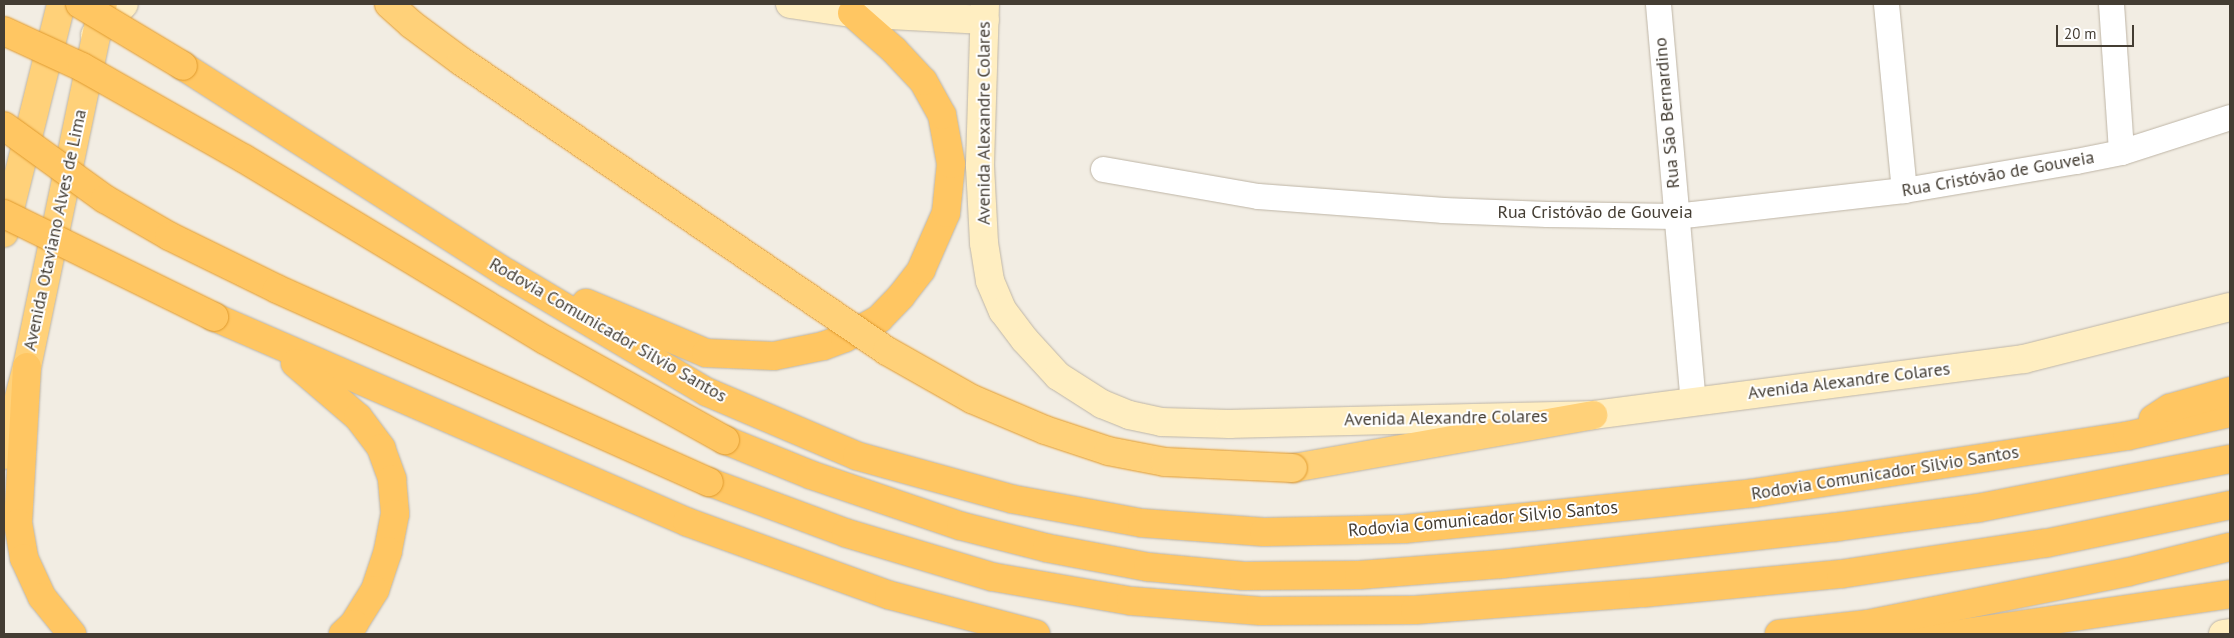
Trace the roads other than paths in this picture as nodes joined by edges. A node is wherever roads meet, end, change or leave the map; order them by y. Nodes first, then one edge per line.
1 (61, 4) edge
2 (80, 4) edge
3 (103, 4) edge
4 (124, 4) edge
5 (389, 4) edge
6 (790, 4) edge
7 (1658, 4) edge
8 (1886, 4) edge
9 (2111, 4) edge
10 (985, 12) edge
11 (852, 13) junction
12 (4, 31) edge
13 (95, 35) junction
14 (2230, 117) edge
15 (4, 126) edge
16 (2122, 152) junction
17 (1103, 169) dead end
18 (1904, 190) junction
19 (4, 214) edge
20 (1675, 216) junction
21 (4, 234) edge
22 (507, 273) junction
23 (2230, 307) edge
24 (266, 341) junction
25 (27, 367) junction
26 (2230, 391) edge
27 (1693, 401) junction
28 (2230, 413) edge
29 (1592, 415) junction
30 (2127, 436) junction
31 (4, 455) edge
32 (2230, 460) edge
33 (2230, 505) edge
34 (2230, 547) edge
35 (2230, 594) edge
36 (1868, 624) junction
37 (2230, 633) edge
38 (72, 634) edge
39 (343, 634) edge
40 (1036, 634) edge
41 (1779, 634) edge
42 (2223, 634) edge

1 - 21 highway
2 - 22 highway, Rodovia Comunicador Silvio Santos, bridge
3 - 13 highway, Avenida Otaviano Alves de Lima
4 - 13 main road
5 - 29 highway, bridge
6 - 11 main road
7 - 20 street, Rua São Bernardino
8 - 18 street
9 - 16 street
10 - 11 main road
10 - 29 main road, Avenida Alexandre Colares
11 - 22 highway
12 - 32 highway, bridge
13 - 25 highway, Avenida Otaviano Alves de Lima
14 - 16 street, Rua Cristóvão de Gouveia
15 - 33 highway, bridge
16 - 18 street, Rua Cristóvão de Gouveia
17 - 20 street, Rua Cristóvão de Gouveia
18 - 20 street, Rua Cristóvão de Gouveia
19 - 24 highway, bridge
20 - 27 street, Rua São Bernardino
22 - 30 highway, Rodovia Comunicador Silvio Santos
23 - 27 main road, Avenida Alexandre Colares
24 - 39 highway
24 - 40 highway
25 - 31 highway, Avenida Otaviano Alves de Lima
25 - 38 highway
26 - 30 highway
27 - 29 main road, Avenida Alexandre Colares
28 - 30 highway, Rodovia Comunicador Silvio Santos
34 - 36 highway
35 - 36 highway
36 - 41 highway
37 - 42 main road

